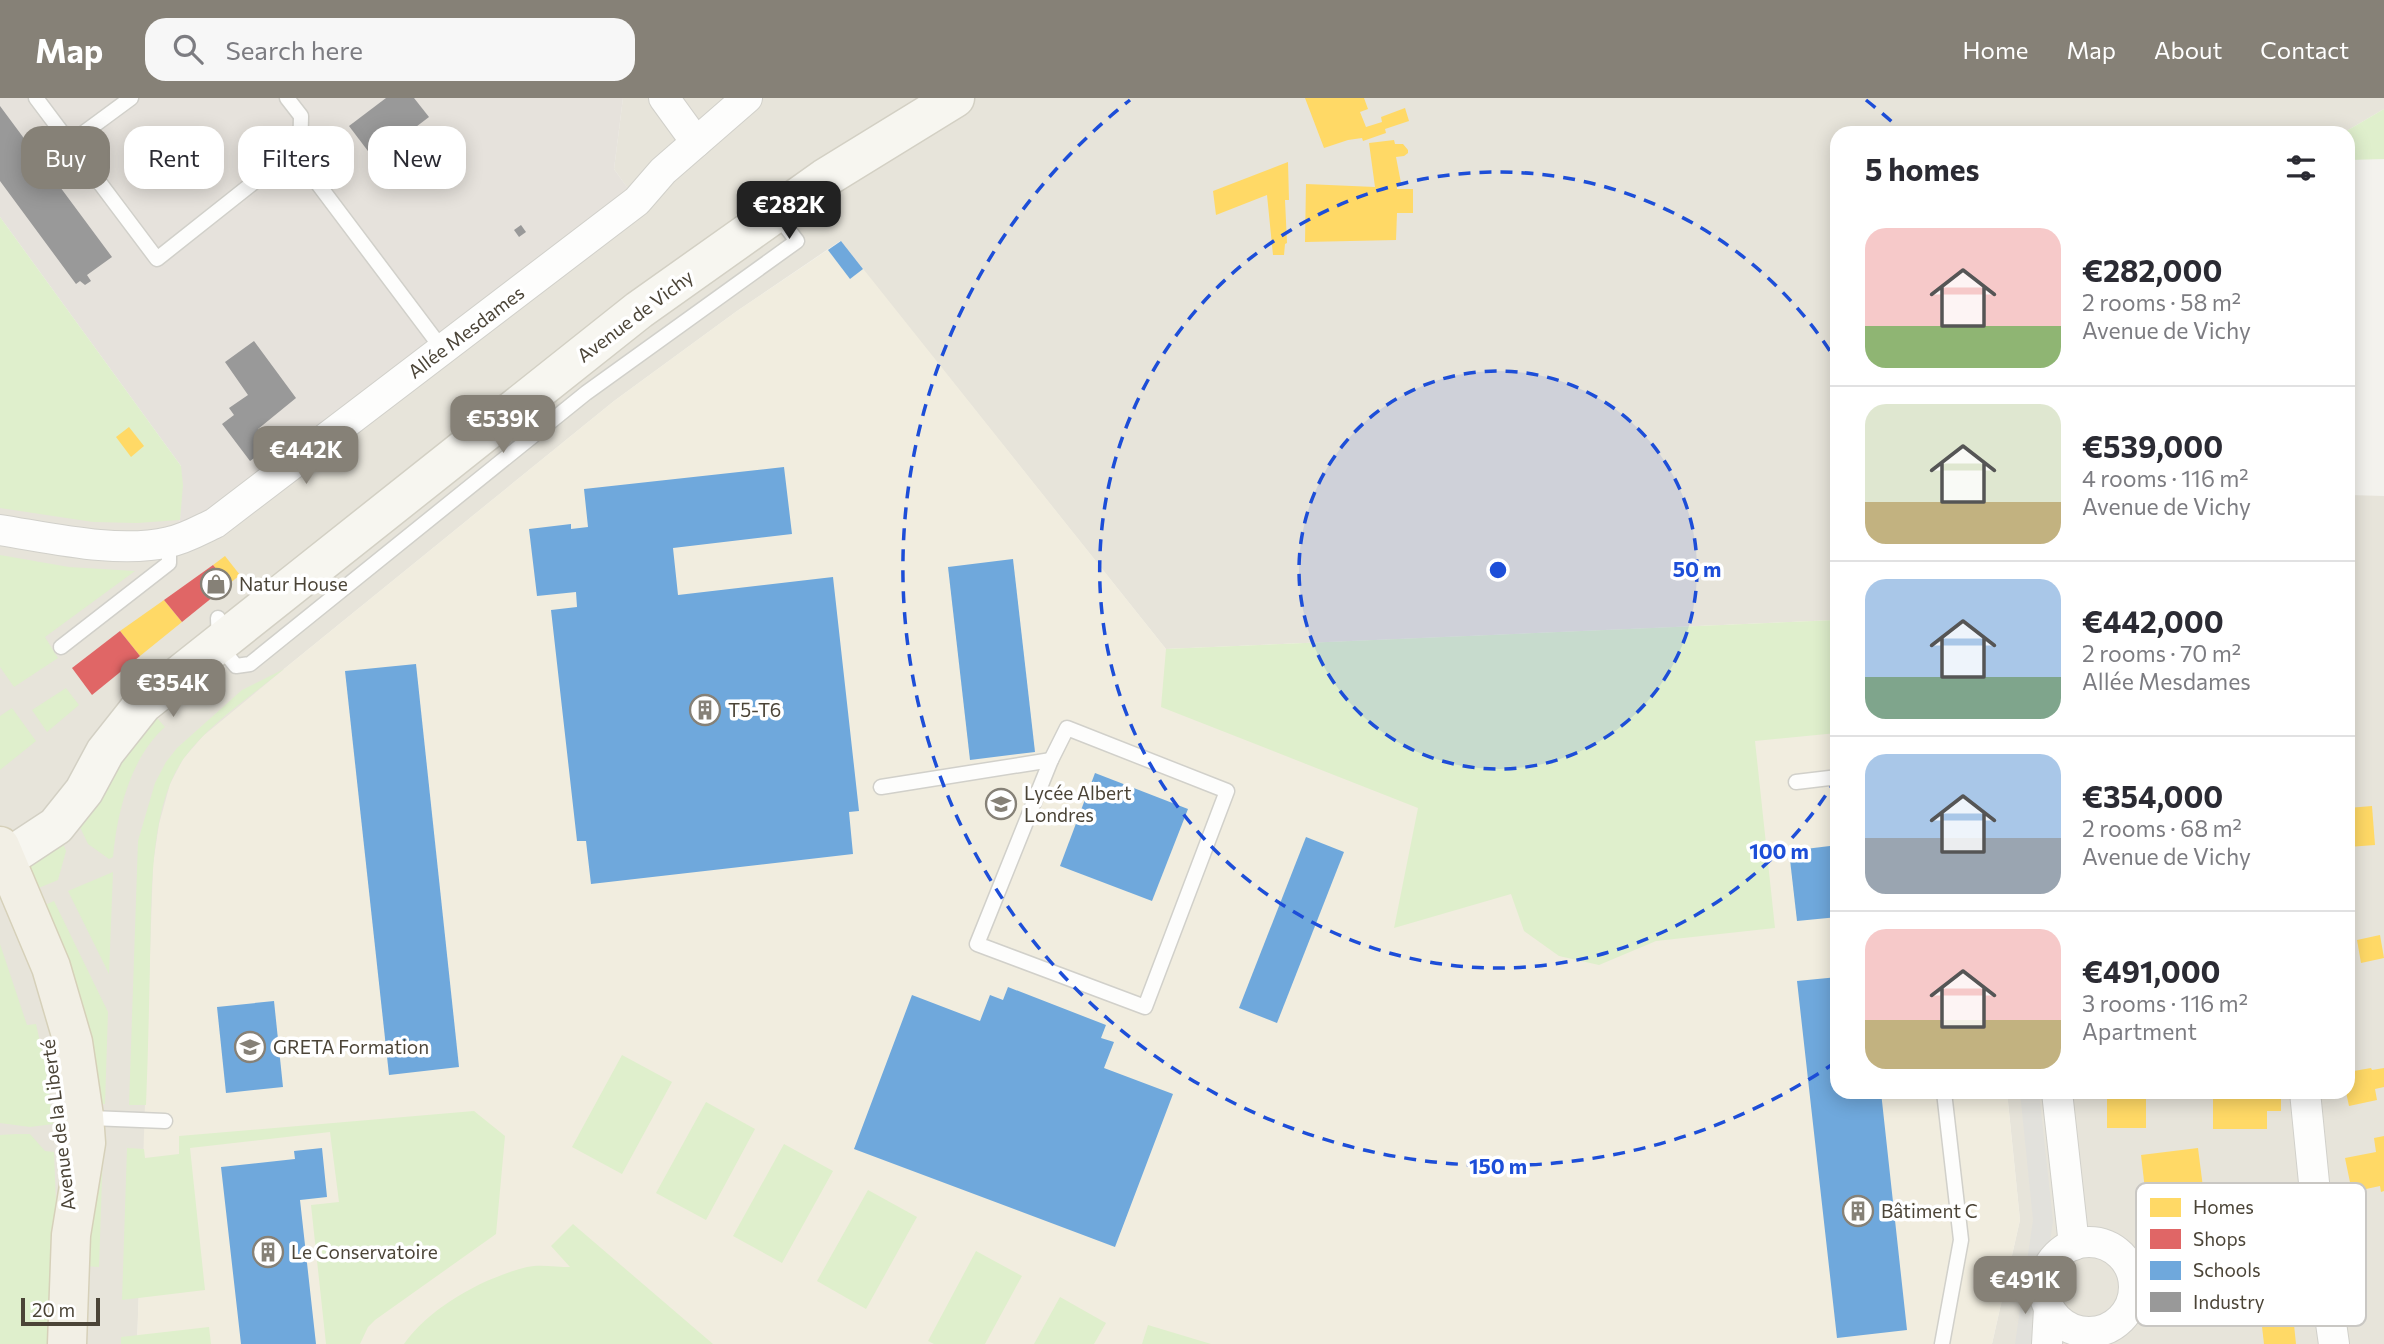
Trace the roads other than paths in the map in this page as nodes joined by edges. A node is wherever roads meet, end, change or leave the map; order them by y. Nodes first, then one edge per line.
1 (36, 98) edge
2 (131, 98) edge
3 (287, 98) edge
4 (664, 98) edge
5 (747, 98) edge
6 (955, 98) edge
7 (57, 126) edge
8 (93, 126) edge
9 (301, 126) edge
10 (696, 142) junction
11 (104, 189) edge
12 (245, 189) edge
13 (322, 189) edge
14 (786, 227) junction
15 (443, 349) junction
16 (0, 530) edge
17 (169, 542) junction
18 (219, 631) junction
19 (61, 647) dead end
20 (1051, 760) junction
21 (1830, 778) edge
22 (1796, 782) dead end
23 (881, 787) dead end
24 (1, 850) edge
25 (0, 897) edge
26 (1945, 1099) edge
27 (2058, 1099) edge
28 (2306, 1099) edge
29 (72, 1114) junction
30 (166, 1121) dead end
31 (2314, 1183) edge
32 (2074, 1245) junction
33 (2134, 1281) joint
34 (2049, 1309) junction
35 (2331, 1326) edge
36 (2101, 1337) edge
37 (67, 1344) edge
38 (1942, 1344) edge
39 (2047, 1344) edge
40 (2334, 1344) edge

1 - 7 lane
2 - 8 lane
3 - 9 lane
4 - 10 street
5 - 10 street, Allée Mesdames
6 - 14 main road, Avenue de Vichy
10 - 15 street, Allée Mesdames
11 - 12 lane
13 - 15 lane
14 - 18 main road, Avenue de Vichy
14 - 18 lane
15 - 17 street, Allée Mesdames
16 - 17 street, Allée Mesdames
17 - 19 lane
18 - 24 main road, Avenue de Vichy
20 - 20 lane
20 - 23 lane
21 - 22 lane
24 - 29 main road, Avenue de la Liberté
25 - 29 main road, Avenue de la Liberté
26 - 38 lane
27 - 32 street
28 - 31 street
29 - 30 lane
29 - 37 main road, Avenue de la Liberté
32 - 33 street
32 - 34 street
33 - 36 street
34 - 36 street
34 - 39 street
35 - 40 street

